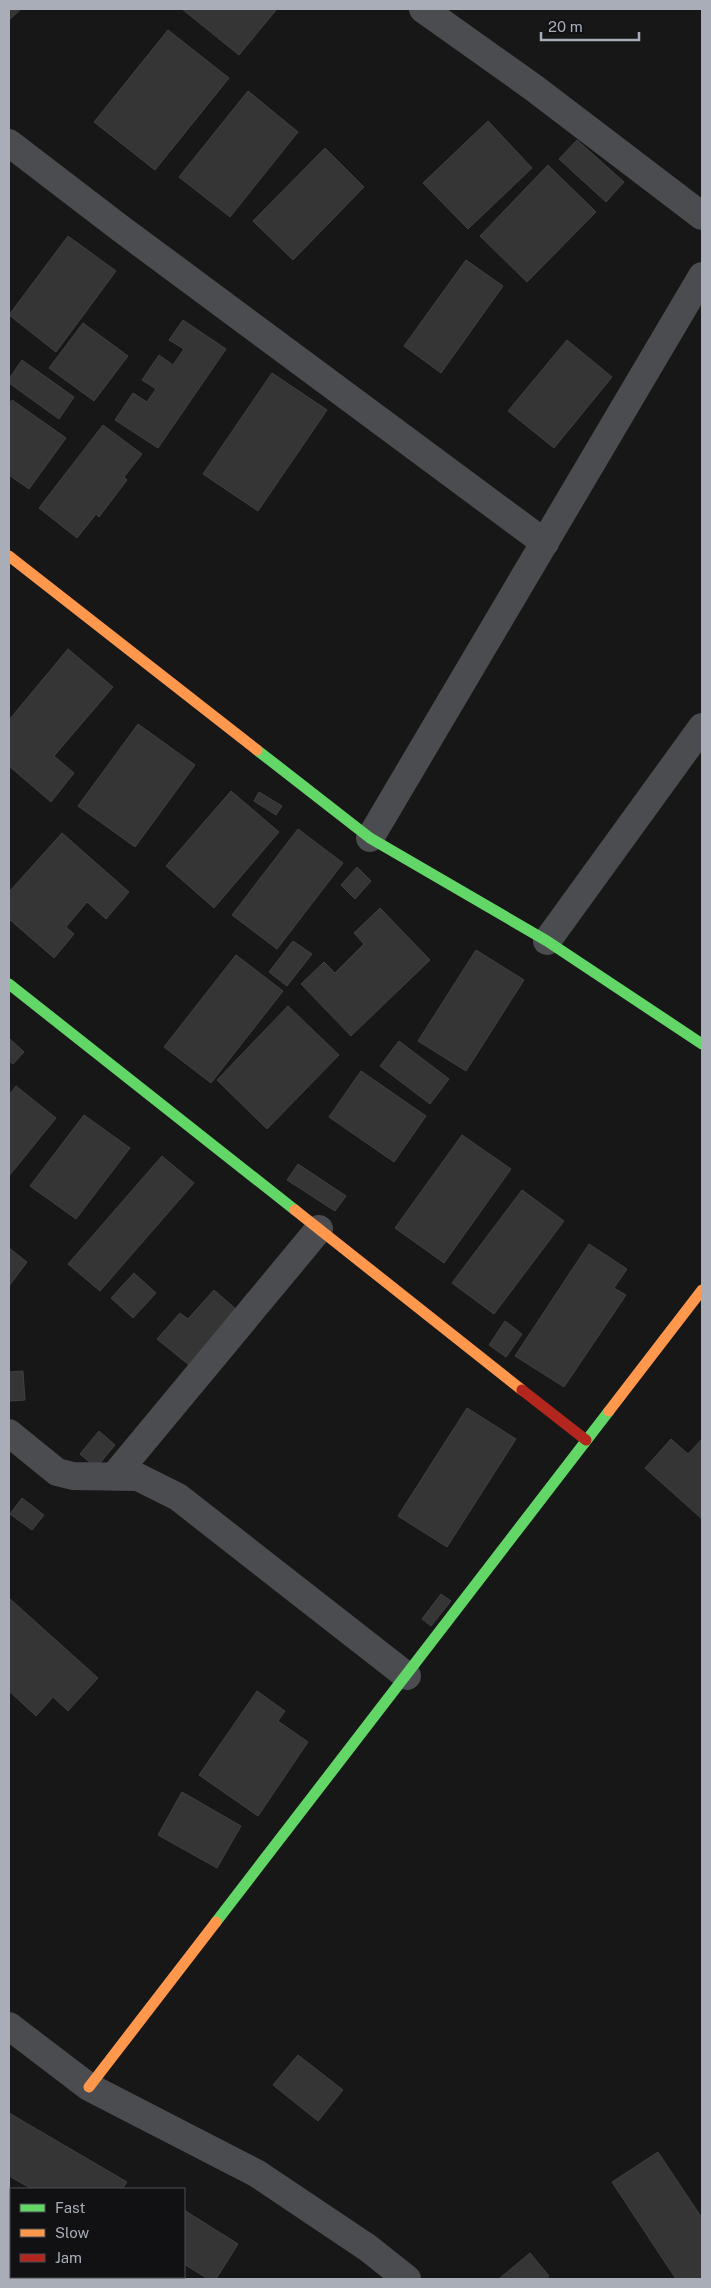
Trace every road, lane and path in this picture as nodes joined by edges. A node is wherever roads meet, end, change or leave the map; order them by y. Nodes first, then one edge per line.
1 (422, 9) edge
2 (9, 143) edge
3 (702, 216) edge
4 (702, 276) edge
5 (545, 542) junction
6 (9, 556) edge
7 (702, 727) edge
8 (370, 838) junction
9 (547, 941) junction
10 (9, 984) edge
11 (702, 1044) edge
12 (319, 1229) junction
13 (702, 1290) edge
14 (9, 1433) edge
15 (586, 1440) junction
16 (114, 1475) junction
17 (407, 1676) junction
18 (9, 2026) edge
19 (89, 2087) junction
20 (407, 2279) edge

1 - 3 street
2 - 5 street
4 - 5 street
5 - 8 street
6 - 8 street
7 - 9 street
8 - 9 street
9 - 11 street
10 - 12 street
12 - 15 street
12 - 16 street
13 - 15 street
14 - 16 street
15 - 17 street
16 - 17 street
17 - 19 street
18 - 19 street
19 - 20 street

